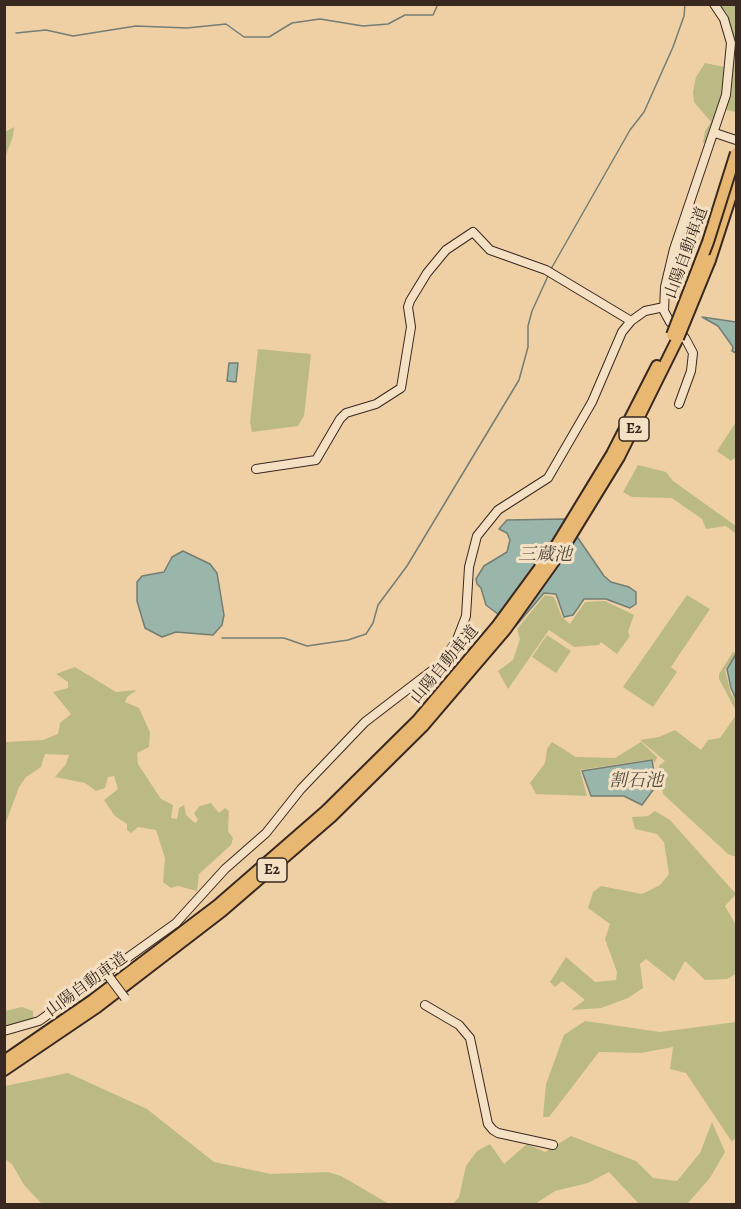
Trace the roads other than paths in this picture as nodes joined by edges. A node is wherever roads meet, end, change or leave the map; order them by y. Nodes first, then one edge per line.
1 (714, 4) edge
2 (715, 133) junction
3 (736, 140) edge
4 (736, 153) edge
5 (736, 180) edge
6 (736, 190) edge
7 (723, 225) junction
8 (664, 307) junction
9 (631, 321) junction
10 (675, 337) junction
11 (679, 404) dead end
12 (256, 469) dead end
13 (501, 628) junction
14 (107, 974) junction
15 (125, 998) dead end
16 (425, 1005) dead end
17 (4, 1031) edge
18 (4, 1061) edge
19 (4, 1070) edge
20 (553, 1145) dead end

1 - 2 street
2 - 3 street
2 - 8 street
4 - 10 highway, 山陽自動車道 / E2, bridge
5 - 7 highway, 山陽自動車道 / E2
6 - 7 highway
7 - 10 highway, 山陽自動車道 / E2, bridge
8 - 9 street
8 - 11 street
9 - 12 street
9 - 14 street
10 - 13 highway, 山陽自動車道 / E2
13 - 18 highway, 山陽自動車道 / E2
13 - 19 highway, 山陽自動車道 / E2
14 - 15 street, bridge
14 - 17 street
16 - 20 street

